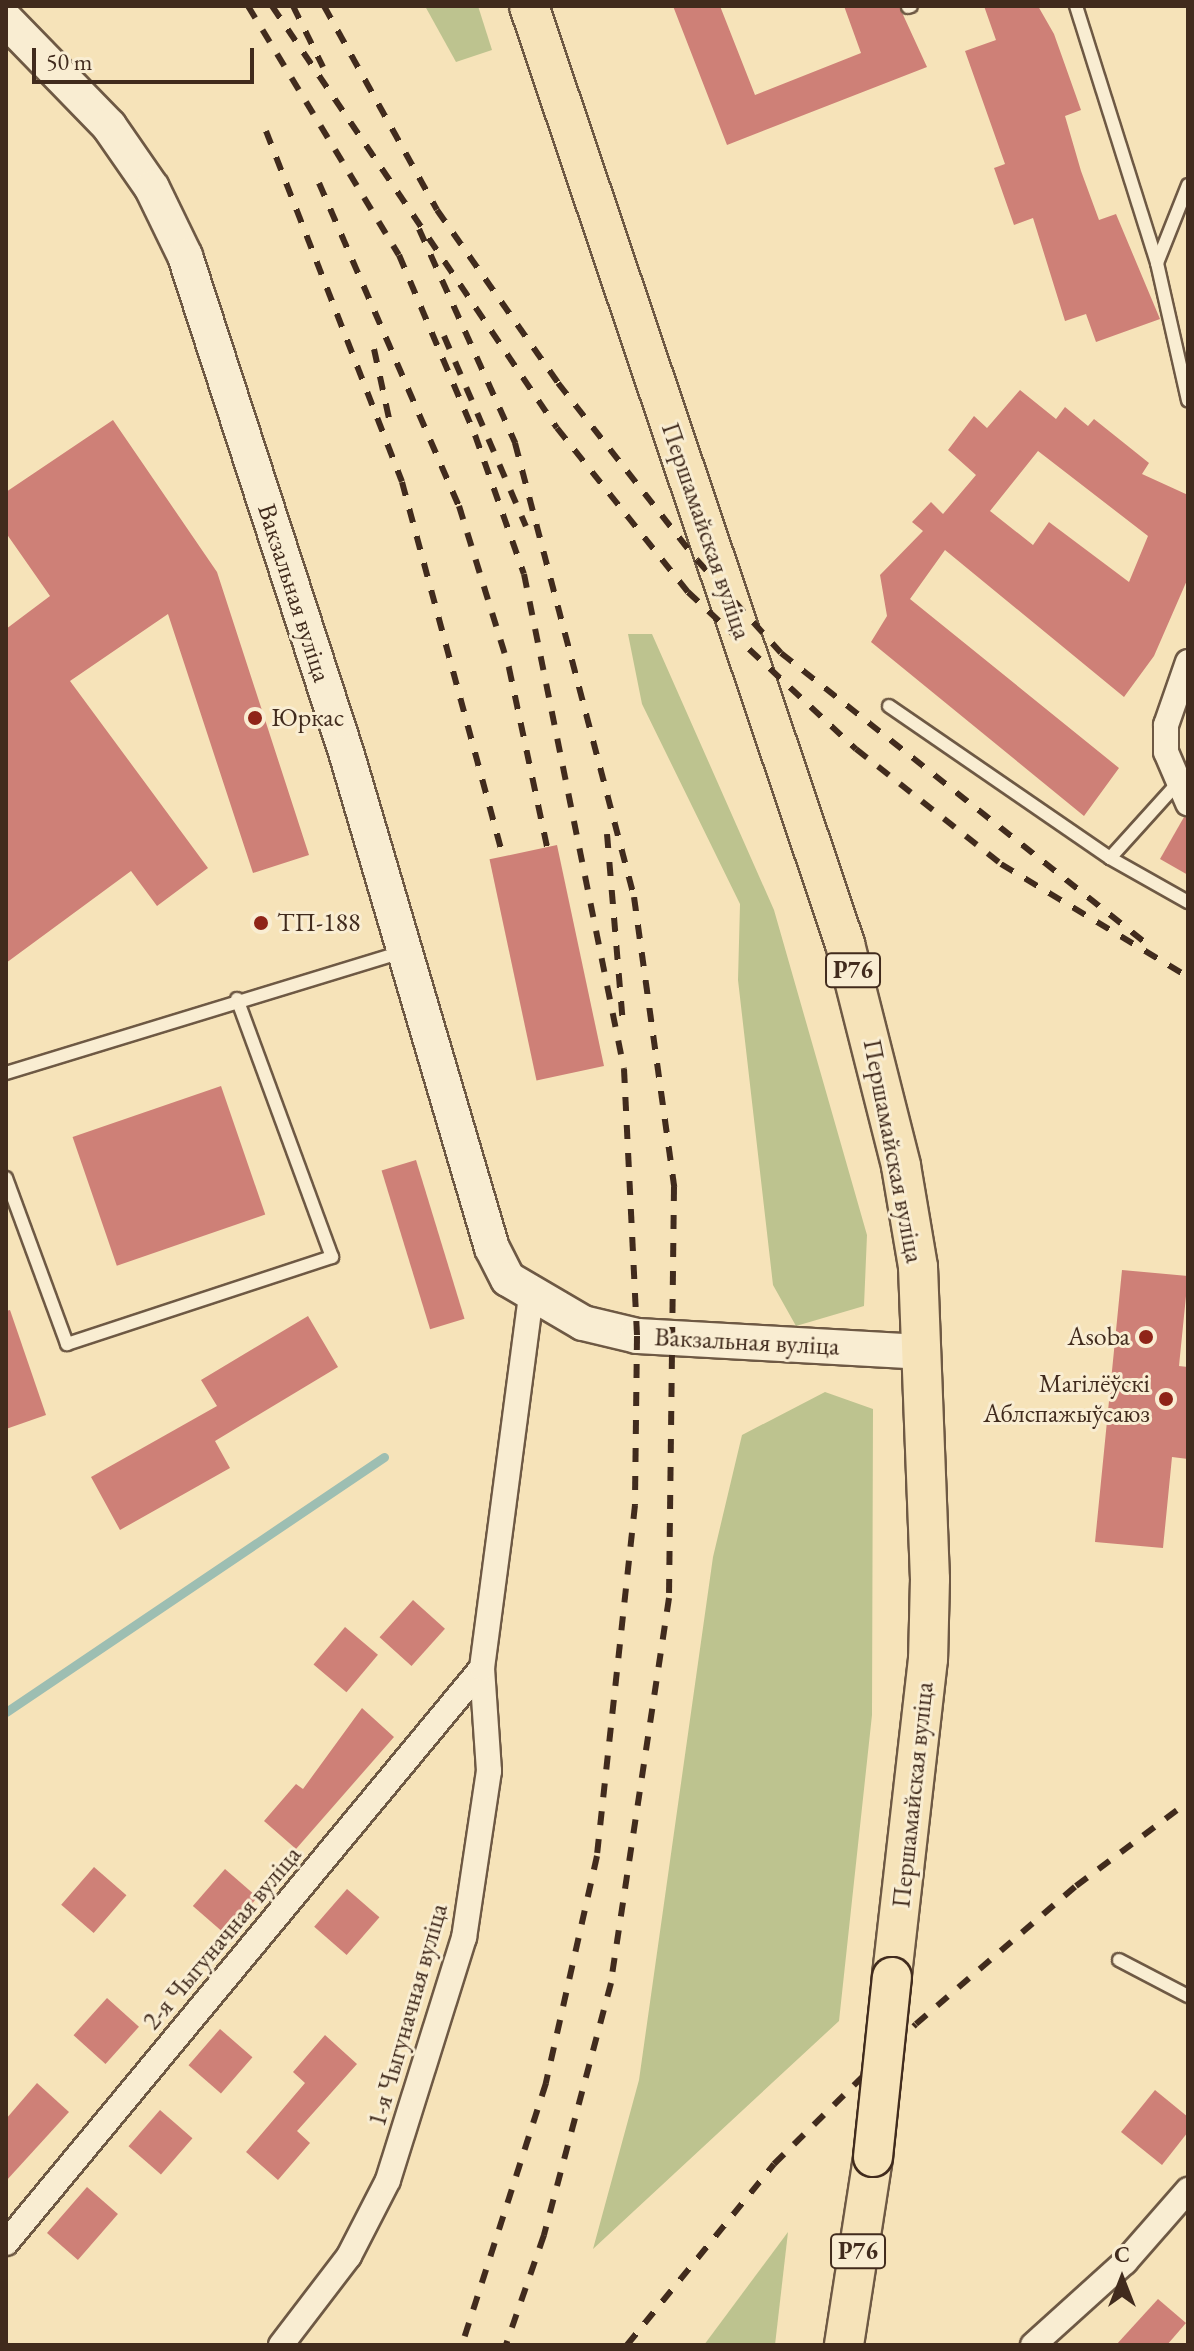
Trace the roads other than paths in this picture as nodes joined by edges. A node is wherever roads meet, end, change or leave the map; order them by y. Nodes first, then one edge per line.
1 (529, 6) edge
2 (1076, 6) edge
3 (6, 20) edge
4 (1188, 185) edge
5 (1157, 263) junction
6 (1188, 401) edge
7 (1188, 662) edge
8 (889, 706) dead end
9 (1182, 794) edge
10 (1110, 858) junction
11 (1188, 902) edge
12 (405, 951) junction
13 (237, 999) junction
14 (6, 1073) edge
15 (6, 1178) edge
16 (531, 1298) junction
17 (922, 1352) junction
18 (482, 1668) junction
19 (1119, 1960) dead end
20 (1188, 1996) edge
21 (1188, 2190) edge
22 (6, 2243) edge
23 (281, 2345) edge
24 (844, 2345) edge
25 (1033, 2345) edge

1 - 17 main road, Першамайская вуліца / Р76
2 - 5 lane
3 - 12 main road, Вакзальная вуліца
4 - 5 lane
5 - 6 lane
7 - 9 street
8 - 10 lane
9 - 10 lane
10 - 11 lane
12 - 13 lane
12 - 16 main road, Вакзальная вуліца
13 - 14 lane
13 - 15 lane
16 - 17 main road, Вакзальная вуліца
16 - 18 street
17 - 24 main road, Першамайская вуліца / Р76, bridge
18 - 22 street, 2-я Чыгуначная вуліца
18 - 23 street, 1-я Чыгуначная вуліца
19 - 20 lane
21 - 25 street

